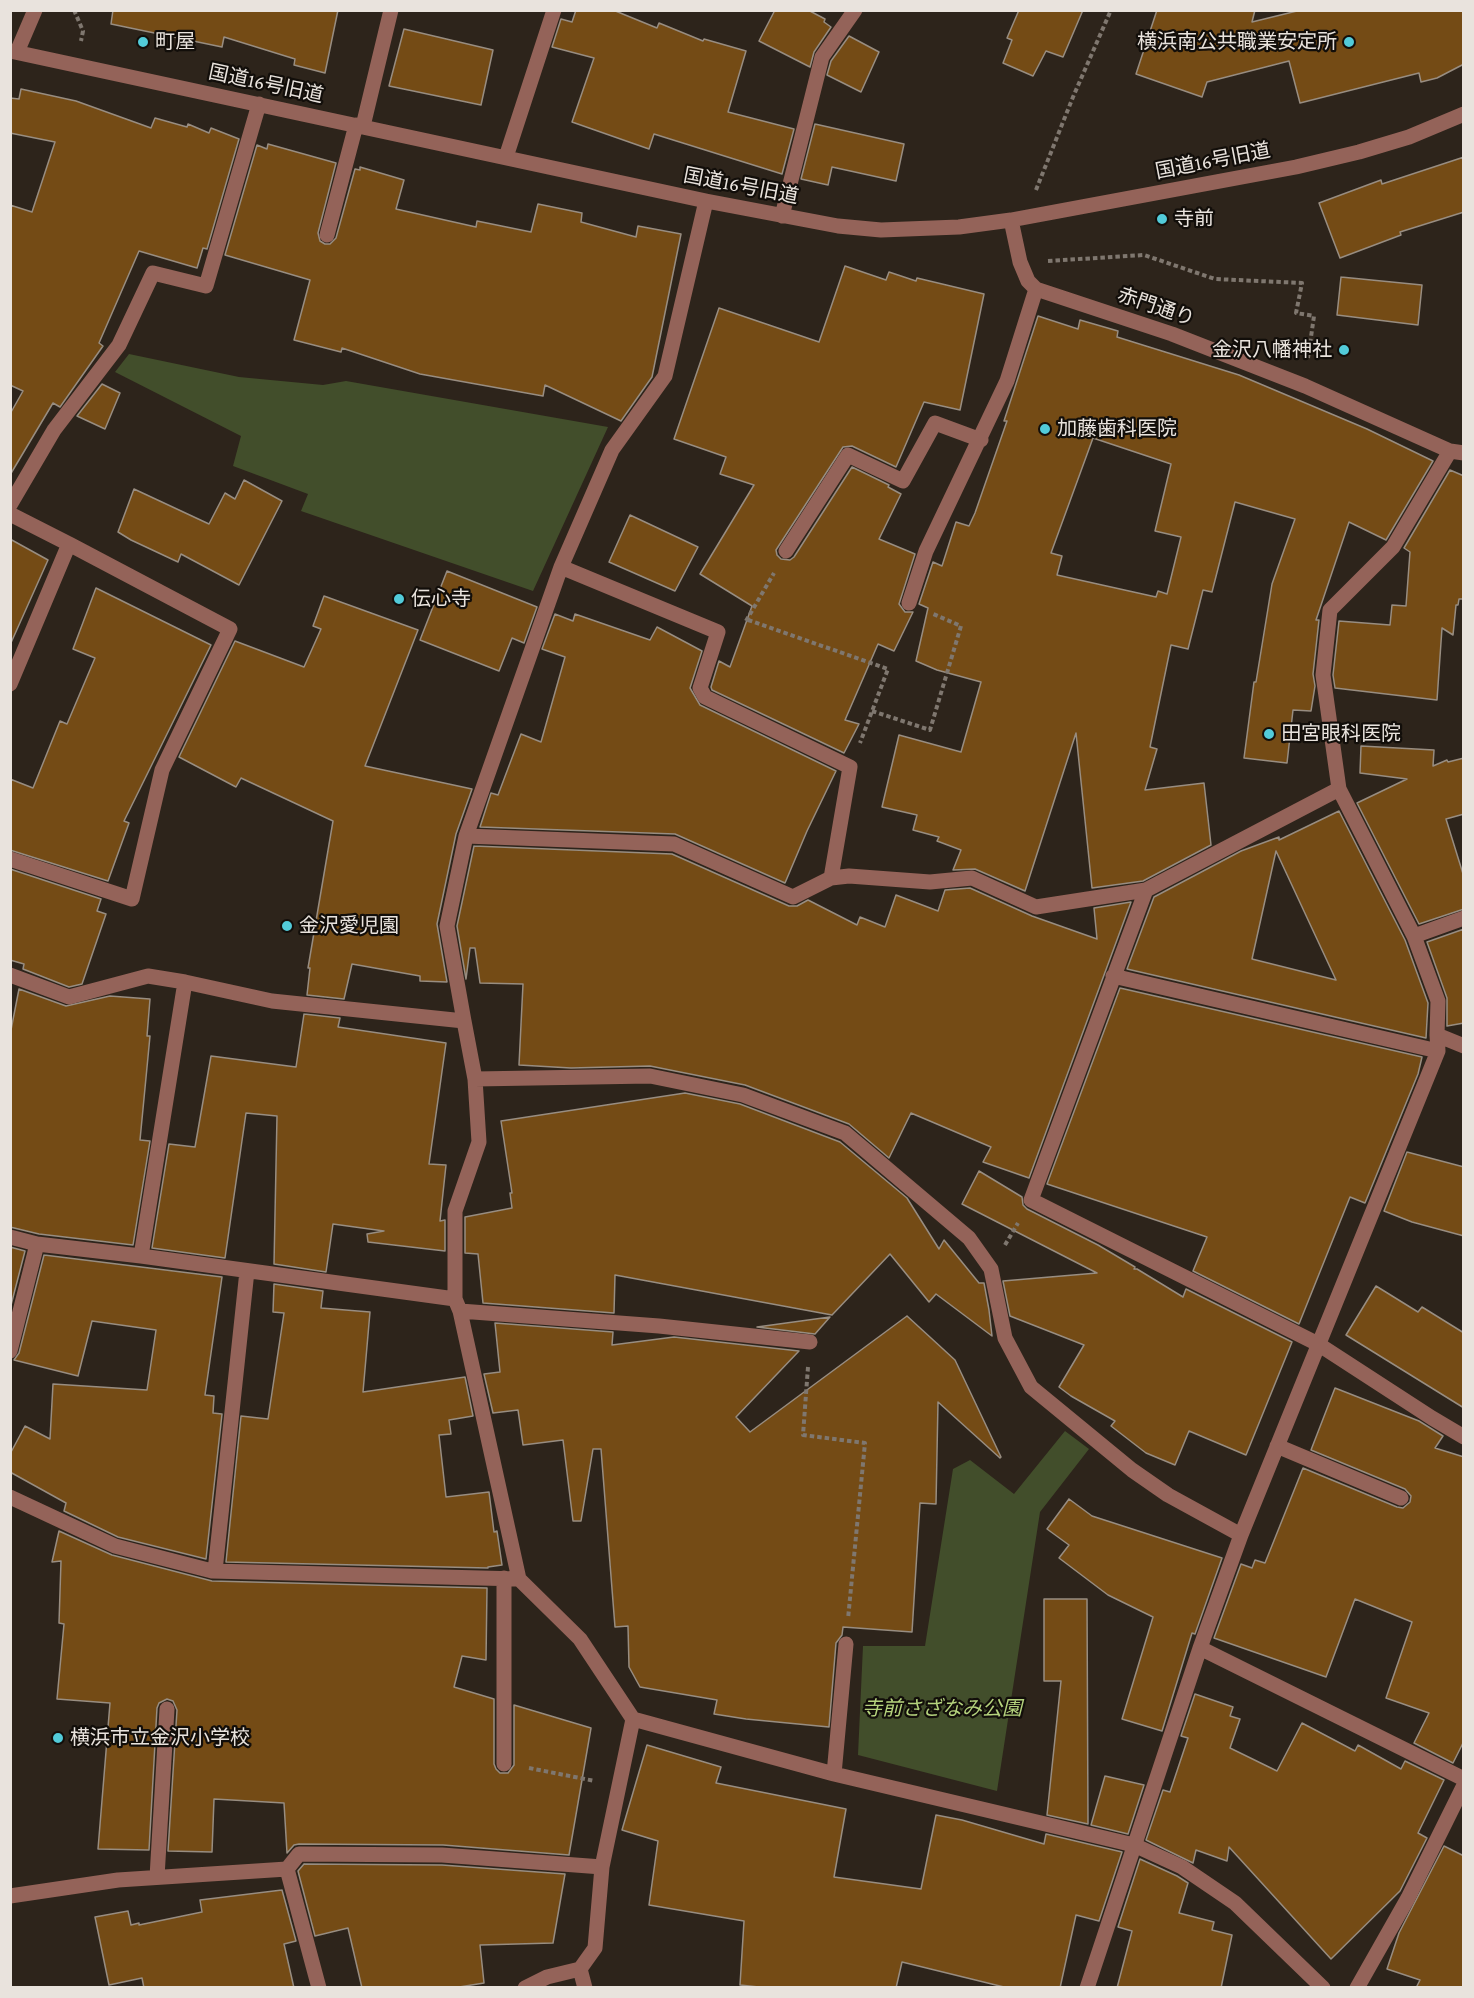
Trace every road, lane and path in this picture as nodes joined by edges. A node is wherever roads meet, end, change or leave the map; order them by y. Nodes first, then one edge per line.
1 (35, 10) edge
2 (391, 10) edge
3 (554, 10) edge
4 (855, 10) edge
5 (1111, 10) edge
6 (14, 51) edge
7 (259, 104) junction
8 (1464, 114) edge
9 (359, 126) junction
10 (506, 158) junction
11 (706, 201) junction
12 (782, 216) junction
13 (1018, 219) junction
14 (327, 235) dead end
15 (1020, 262) junction
16 (1036, 289) junction
17 (1305, 386) junction
18 (981, 440) junction
19 (1457, 452) edge
20 (10, 505) edge
21 (10, 514) edge
22 (69, 544) junction
23 (786, 551) joint
24 (561, 567) junction
25 (909, 603) joint
26 (748, 620) junction
27 (718, 632) junction
28 (10, 684) edge
29 (872, 711) junction
30 (850, 767) junction
31 (1339, 789) junction
32 (466, 836) junction
33 (10, 860) edge
34 (831, 878) junction
35 (1146, 890) junction
36 (1464, 918) edge
37 (1414, 936) junction
38 (10, 975) edge
39 (1113, 976) junction
40 (185, 982) junction
41 (464, 1021) junction
42 (1437, 1035) junction
43 (1464, 1046) edge
44 (1438, 1052) junction
45 (475, 1079) junction
46 (1030, 1200) junction
47 (10, 1236) edge
48 (37, 1244) junction
49 (141, 1256) junction
50 (991, 1269) junction
51 (247, 1271) junction
52 (458, 1305) junction
53 (810, 1342) joint
54 (1318, 1344) junction
55 (10, 1351) edge
56 (1464, 1437) edge
57 (1277, 1446) junction
58 (10, 1497) edge
59 (1401, 1498) dead end
60 (1241, 1535) junction
61 (215, 1571) junction
62 (512, 1579) junction
63 (846, 1644) joint
64 (1200, 1648) junction
65 (167, 1709) dead end
66 (633, 1719) junction
67 (504, 1764) joint
68 (834, 1774) junction
69 (1464, 1779) edge
70 (620, 1785) junction
71 (1464, 1785) edge
72 (1134, 1845) junction
73 (602, 1867) junction
74 (287, 1869) junction
75 (157, 1877) junction
76 (10, 1896) edge
77 (580, 1969) junction
78 (319, 1988) edge
79 (525, 1988) edge
80 (585, 1988) edge
81 (1087, 1988) edge
82 (1323, 1988) edge
83 (1357, 1988) edge

1 - 6 street
2 - 9 street
3 - 10 street
4 - 12 street
5 - 13 path
6 - 7 street, 国道16号旧道
7 - 9 street, 国道16号旧道
7 - 20 street
8 - 13 street, 国道16号旧道
9 - 10 street, 国道16号旧道
9 - 14 street
10 - 11 street, 国道16号旧道
11 - 12 street, 国道16号旧道
11 - 24 street
12 - 13 street, 国道16号旧道
13 - 15 street
15 - 16 street
15 - 17 path
16 - 17 street, 赤門通り
16 - 18 street
17 - 19 street, 赤門通り
18 - 23 street
18 - 25 street
19 - 31 street
21 - 22 street
22 - 28 street
22 - 33 street
23 - 26 path
24 - 27 street
24 - 32 street
25 - 29 path
26 - 27 path
26 - 29 path
27 - 30 street
29 - 30 path
30 - 34 street
31 - 35 street
31 - 37 street
32 - 34 street
32 - 41 street
34 - 35 street
35 - 39 street
36 - 37 street
37 - 42 street
38 - 40 street
39 - 44 street
39 - 46 street
40 - 41 street
40 - 49 street
41 - 45 street
42 - 43 street
42 - 44 street
44 - 54 street
45 - 50 street
45 - 52 street
46 - 50 path
46 - 54 street
47 - 48 street
48 - 49 street
48 - 55 street
49 - 51 street
50 - 60 street
51 - 52 street
51 - 61 street
52 - 53 street
52 - 62 street
53 - 63 path
54 - 56 street
54 - 57 street
57 - 59 street
57 - 60 street
58 - 61 street
60 - 64 street
61 - 62 street
62 - 66 street
62 - 67 street
63 - 68 street
64 - 69 street
64 - 72 street
65 - 75 street
66 - 68 street
66 - 70 street
67 - 70 path
68 - 72 street
70 - 73 street
71 - 83 street
72 - 81 street
72 - 82 street
73 - 74 street
73 - 77 street
74 - 75 street
74 - 78 street
75 - 76 street
77 - 79 street
77 - 80 street

